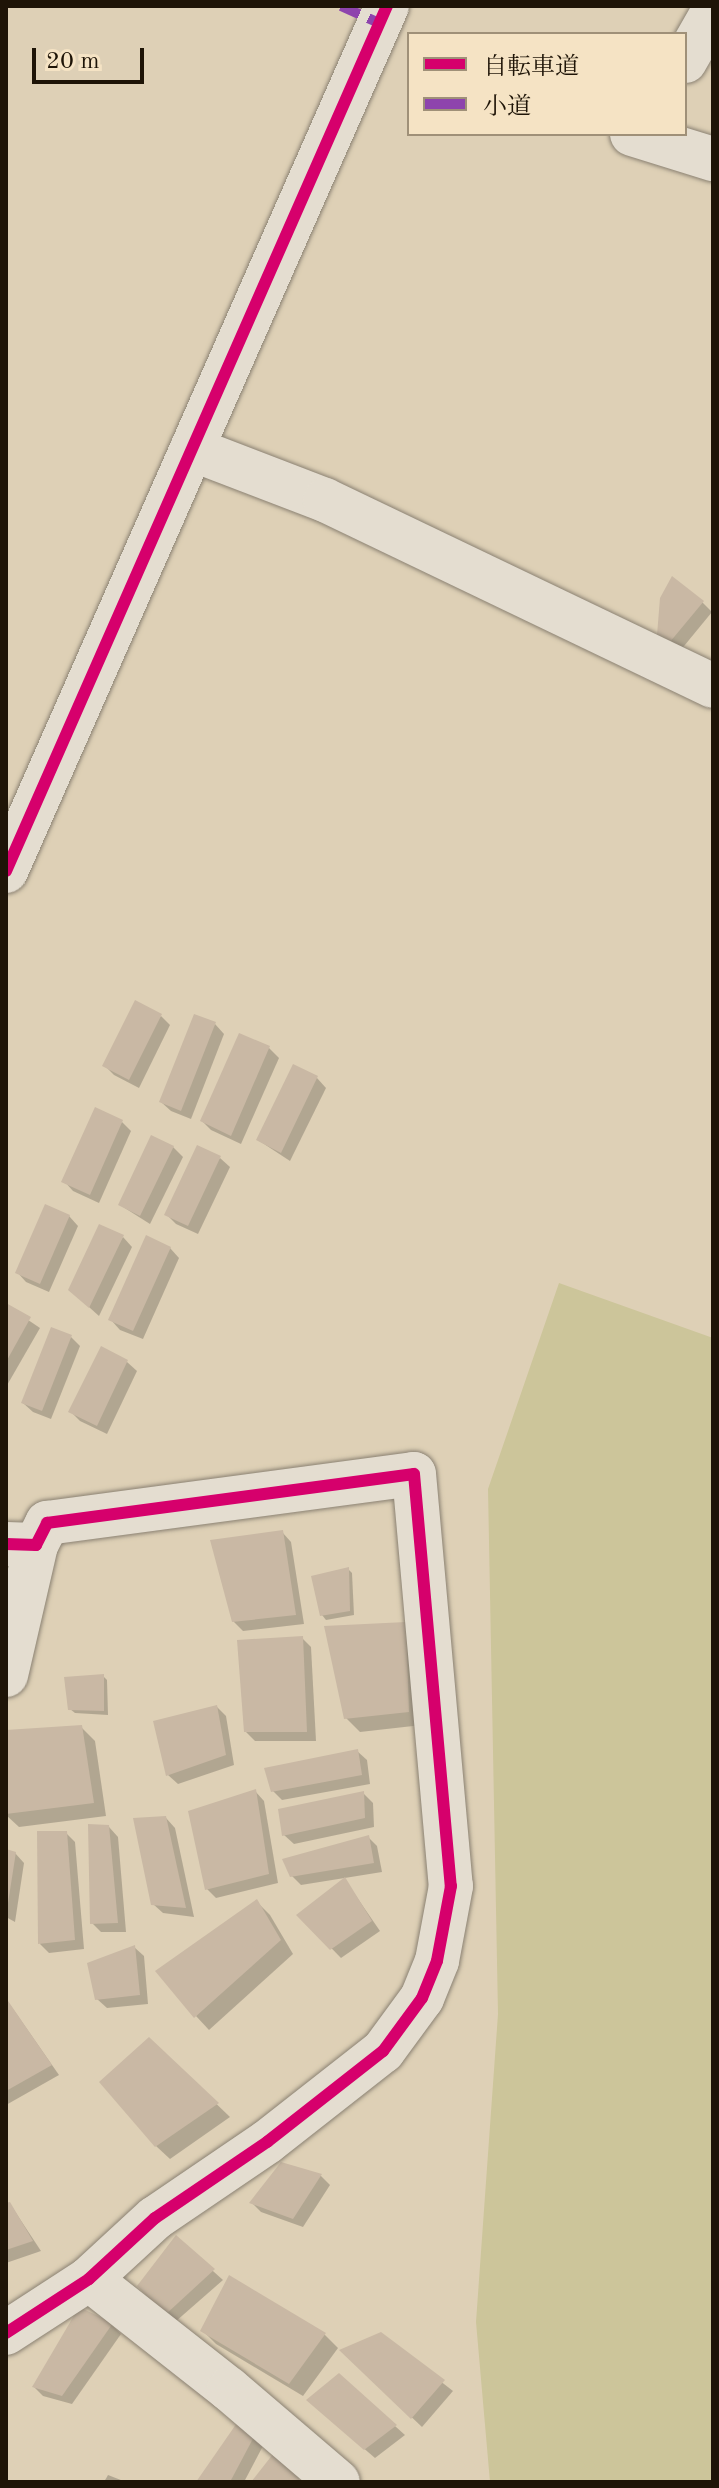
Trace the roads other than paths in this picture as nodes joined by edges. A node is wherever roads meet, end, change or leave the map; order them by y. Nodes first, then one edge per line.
1 (713, 12) edge
2 (392, 22) edge
3 (687, 58) edge
4 (642, 136) edge
5 (713, 159) edge
6 (192, 449) junction
7 (713, 686) edge
8 (6, 871) edge
9 (21, 1544) edge
10 (6, 1675) edge
11 (89, 2279) junction
12 (6, 2333) edge
13 (338, 2482) edge

1 - 3 street
2 - 6 street
4 - 5 street
6 - 7 street
6 - 8 street
9 - 10 street
9 - 11 street
11 - 12 street
11 - 13 street

